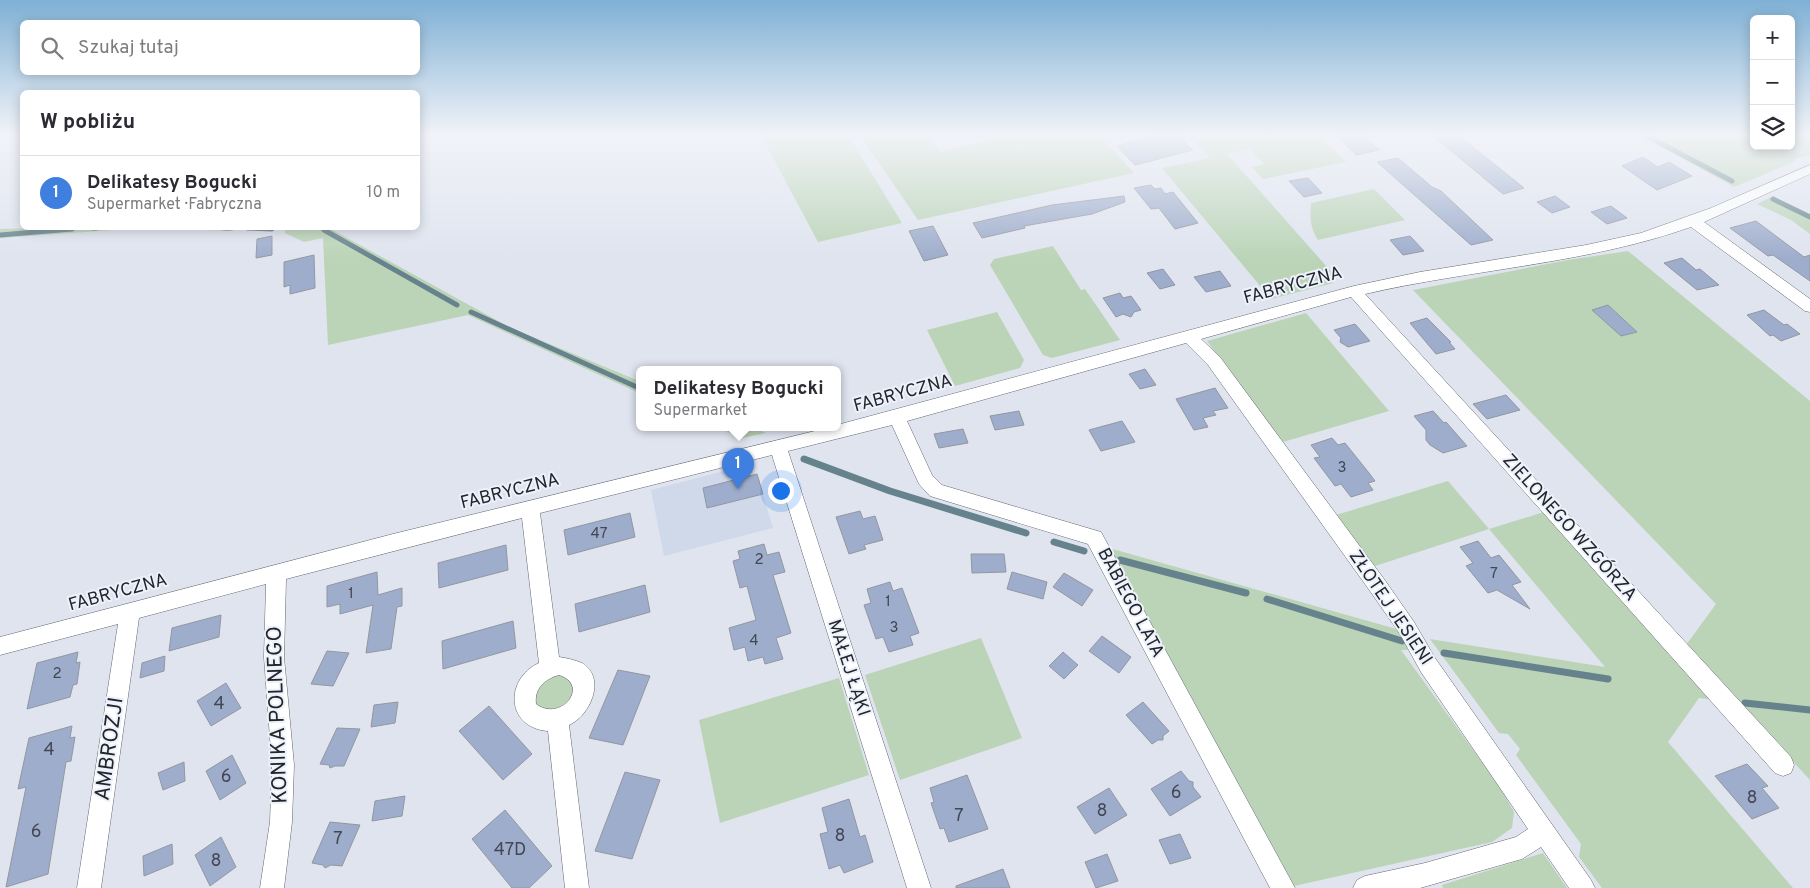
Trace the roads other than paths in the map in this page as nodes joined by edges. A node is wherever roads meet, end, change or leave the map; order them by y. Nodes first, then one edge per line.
1 (1795, 176) edge
2 (1693, 221) junction
3 (1354, 291) junction
4 (1810, 307) edge
5 (1188, 335) junction
6 (897, 417) junction
7 (778, 447) junction
8 (530, 508) junction
9 (276, 572) junction
10 (130, 611) junction
11 (0, 646) edge
12 (550, 667) junction
13 (558, 720) junction
14 (1783, 765) dead end
15 (1543, 832) junction
16 (1429, 882) edge
17 (89, 888) edge
18 (272, 888) edge
19 (577, 888) edge
20 (919, 888) edge
21 (1282, 888) edge
22 (1365, 888) edge
23 (1583, 888) edge

1 - 2 street, FABRYCZNA
2 - 3 street, FABRYCZNA
2 - 4 street
3 - 5 street, FABRYCZNA
3 - 14 street, ZIELONEGO WZGÓRZA
5 - 6 street, FABRYCZNA
5 - 15 street, ZŁOTEJ JESIENI
6 - 7 street, FABRYCZNA
6 - 21 street, BABIEGO LATA
7 - 8 street, FABRYCZNA
7 - 20 street, MAŁEJ ŁĄKI
8 - 9 street, FABRYCZNA
8 - 12 street
9 - 10 street, FABRYCZNA
9 - 18 street, KONIKA POLNEGO
10 - 11 street, FABRYCZNA
10 - 17 street, AMBROZJI
12 - 13 street
12 - 13 street
13 - 19 street
15 - 16 street
15 - 23 street, ZŁOTEJ JESIENI
16 - 22 street

